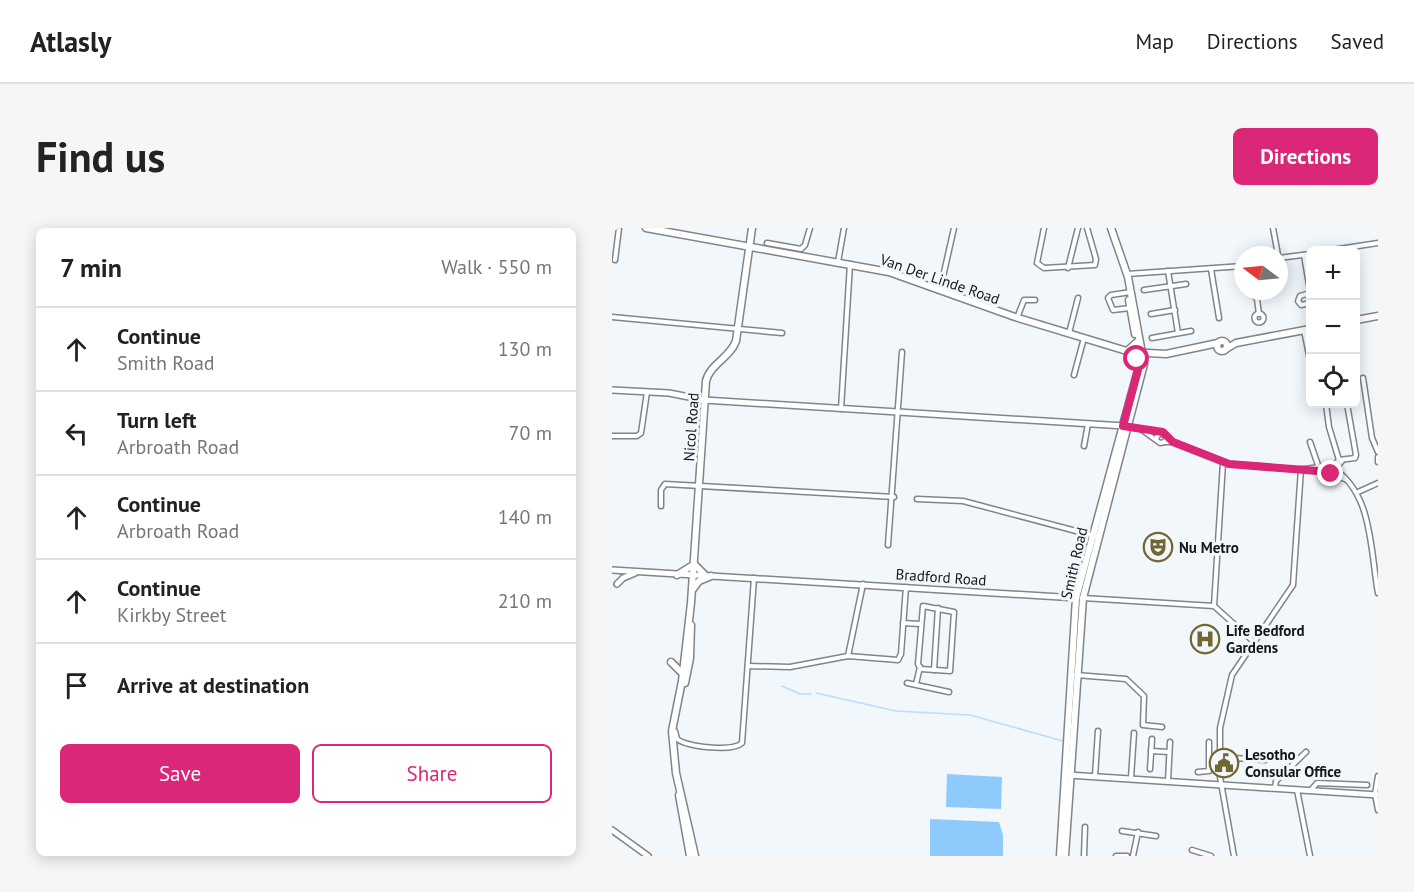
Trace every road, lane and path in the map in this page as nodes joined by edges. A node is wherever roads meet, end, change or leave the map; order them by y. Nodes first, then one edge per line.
1 (619, 228) edge
2 (646, 228) edge
3 (752, 228) edge
4 (810, 228) edge
5 (844, 228) edge
6 (954, 228) edge
7 (1044, 228) edge
8 (1078, 228) edge
9 (1087, 228) edge
10 (1111, 228) edge
11 (1273, 228) edge
12 (767, 243) dead end
13 (1378, 243) edge
14 (1277, 246) edge
15 (748, 247) junction
16 (1360, 247) edge
17 (1304, 255) joint
18 (1288, 256) edge
19 (615, 260) dead end
20 (838, 262) junction
21 (850, 264) junction
22 (1306, 266) edge
23 (1234, 267) edge
24 (1068, 268) junction
25 (1211, 269) junction
26 (1168, 271) junction
27 (1125, 272) junction
28 (1186, 284) dead end
29 (1170, 286) junction
30 (940, 290) junction
31 (1144, 290) dead end
32 (1129, 292) junction
33 (1306, 294) edge
34 (1078, 298) dead end
35 (1035, 300) dead end
36 (1257, 300) edge
37 (1306, 304) edge
38 (1132, 308) junction
39 (1175, 310) junction
40 (1151, 314) dead end
41 (1259, 314) dead end
42 (612, 315) edge
43 (1378, 317) edge
44 (1017, 318) junction
45 (1219, 318) dead end
46 (1360, 320) edge
47 (738, 328) junction
48 (1306, 330) edge
49 (1191, 331) dead end
50 (782, 333) dead end
51 (1178, 333) junction
52 (1069, 334) junction
53 (1083, 338) junction
54 (1152, 338) dead end
55 (1139, 343) junction
56 (902, 352) dead end
57 (1129, 352) junction
58 (1142, 354) junction
59 (1157, 354) junction
60 (1140, 373) junction
61 (1074, 375) dead end
62 (1363, 378) dead end
63 (612, 390) edge
64 (646, 392) junction
65 (704, 400) junction
66 (1327, 408) edge
67 (1348, 408) edge
68 (841, 409) junction
69 (898, 412) junction
70 (1088, 424) junction
71 (1126, 427) junction
72 (1143, 430) junction
73 (1159, 433) junction
74 (612, 436) edge
75 (1167, 436) junction
76 (1156, 439) junction
77 (1165, 442) junction
78 (1173, 442) junction
79 (1310, 442) dead end
80 (1084, 446) dead end
81 (1378, 454) edge
82 (1341, 460) junction
83 (1378, 462) edge
84 (1222, 463) junction
85 (1317, 467) junction
86 (1333, 468) junction
87 (1302, 469) junction
88 (1331, 474) junction
89 (1345, 479) junction
90 (1378, 483) edge
91 (699, 484) junction
92 (1358, 492) junction
93 (894, 497) junction
94 (917, 499) dead end
95 (661, 506) dead end
96 (1095, 536) junction
97 (888, 545) dead end
98 (693, 564) junction
99 (612, 570) edge
100 (640, 572) junction
101 (679, 575) junction
102 (693, 575) junction
103 (709, 576) junction
104 (754, 577) junction
105 (617, 584) dead end
106 (864, 584) junction
107 (906, 587) junction
108 (692, 589) junction
109 (1378, 593) edge
110 (1080, 598) junction
111 (691, 603) junction
112 (1214, 606) junction
113 (939, 608) junction
114 (903, 623) junction
115 (920, 624) junction
116 (1254, 642) junction
117 (848, 656) junction
118 (671, 662) dead end
119 (748, 666) junction
120 (920, 668) junction
121 (934, 670) junction
122 (683, 674) junction
123 (1075, 675) junction
124 (907, 683) dead end
125 (916, 684) junction
126 (949, 692) dead end
127 (680, 694) junction
128 (673, 722) junction
129 (1162, 727) dead end
130 (1098, 731) dead end
131 (1134, 733) dead end
132 (1152, 740) dead end
133 (1170, 741) dead end
134 (1209, 742) dead end
135 (686, 744) junction
136 (1151, 751) junction
137 (1169, 752) junction
138 (1306, 752) dead end
139 (673, 754) junction
140 (1219, 757) junction
141 (1265, 760) dead end
142 (1150, 769) dead end
143 (1068, 775) junction
144 (1095, 776) junction
145 (1378, 776) edge
146 (677, 777) junction
147 (1131, 778) junction
148 (1168, 781) junction
149 (1203, 783) junction
150 (1220, 784) junction
151 (1367, 785) dead end
152 (1275, 788) junction
153 (1297, 789) junction
154 (1311, 790) junction
155 (1377, 795) edge
156 (1378, 810) edge
157 (1085, 827) dead end
158 (612, 830) edge
159 (1122, 831) dead end
160 (1138, 832) junction
161 (1156, 836) dead end
162 (1192, 850) dead end
163 (696, 854) edge
164 (648, 856) edge
165 (690, 856) edge
166 (1064, 856) edge
167 (1084, 856) edge
168 (1116, 856) edge
169 (1127, 856) edge
170 (1133, 856) edge
171 (1211, 856) edge
172 (1234, 856) edge
173 (1310, 856) edge

1 - 19 street
2 - 15 main road, Van Der Linde Road
3 - 15 main road, Nicol Road
4 - 12 street
5 - 20 street
6 - 30 street
7 - 24 street
8 - 9 street
8 - 24 street
9 - 24 street
10 - 27 main road
11 - 14 street
13 - 16 street
15 - 20 main road, Van Der Linde Road
15 - 47 main road, Nicol Road
17 - 18 street
17 - 22 street
20 - 21 main road, Van Der Linde Road
21 - 30 main road, Van Der Linde Road
21 - 68 street
23 - 25 street
25 - 26 street
25 - 45 street
26 - 27 street
26 - 29 street
27 - 32 main road
28 - 29 street
29 - 31 street
29 - 39 street
30 - 44 main road, Van Der Linde Road
32 - 38 main road
32 - 38 street
33 - 37 street
34 - 52 street
35 - 44 street
36 - 41 street
38 - 55 main road
39 - 40 street
39 - 51 street
42 - 47 street
43 - 46 main road
44 - 52 main road, Van Der Linde Road
47 - 50 street
47 - 65 main road, Nicol Road
48 - 59 main road, Van Der Linde Road
49 - 51 street
51 - 54 street
52 - 53 main road, Van Der Linde Road
53 - 57 main road, Van Der Linde Road
53 - 61 street
55 - 57 main road
55 - 58 main road
55 - 59 main road
56 - 69 street
57 - 58 main road, Van Der Linde Road
57 - 60 main road
58 - 59 main road, Van Der Linde Road
58 - 60 main road, Smith Road
59 - 60 main road
60 - 71 main road, Smith Road
62 - 81 street
63 - 64 street
64 - 65 street
64 - 74 street
65 - 68 street
65 - 91 main road, Nicol Road
66 - 82 street
67 - 82 street
68 - 69 street
69 - 70 street
69 - 93 street
70 - 71 street
70 - 80 street
71 - 72 street
71 - 96 main road, Smith Road
72 - 73 street
72 - 76 street
73 - 75 street
73 - 76 street
75 - 77 street
75 - 78 street
76 - 77 street
77 - 78 street
78 - 84 street
79 - 85 street
81 - 83 street
82 - 86 street
84 - 87 street
84 - 112 street
85 - 86 street
85 - 87 street
85 - 88 street
86 - 88 street
86 - 89 street
87 - 116 street
88 - 89 street
89 - 92 street
90 - 92 street
91 - 93 street
91 - 95 street
91 - 98 main road, Nicol Road
92 - 109 street
93 - 97 street
94 - 96 street
96 - 110 main road, Smith Road
98 - 101 main road
98 - 102 main road, Nicol Road
98 - 103 main road
99 - 100 street, Bradford Road
100 - 101 street, Bradford Road
100 - 105 street
101 - 102 street, Bradford Road
101 - 108 main road
102 - 103 street, Bradford Road
102 - 108 main road, Nicol Road
103 - 104 street, Bradford Road
103 - 108 main road
104 - 106 street, Bradford Road
104 - 119 street
106 - 107 street, Bradford Road
106 - 117 street
107 - 110 street, Bradford Road
107 - 114 street
108 - 111 main road, Nicol Road
110 - 112 street, Bradford Road
110 - 123 main road, Smith Road
111 - 122 main road, Nicol Road
111 - 127 main road, Nicol Road
112 - 116 street
113 - 115 street
113 - 121 street
113 - 121 street
114 - 115 street
114 - 117 street
115 - 120 street
116 - 140 street
117 - 119 street
118 - 122 main road
119 - 135 street
120 - 121 street
120 - 125 street
122 - 127 main road, Nicol Road
123 - 129 street
123 - 143 main road, Smith Road
124 - 125 street
125 - 126 street
127 - 128 main road, Nicol Road
128 - 135 street
128 - 139 main road, Nicol Road
130 - 144 street
131 - 147 street
132 - 136 street
133 - 137 street
134 - 149 street
135 - 139 street
136 - 137 street
136 - 142 street
137 - 148 street
138 - 152 street
139 - 146 main road, Nicol Road
140 - 141 street
140 - 150 street
143 - 144 street
143 - 166 main road, Smith Road
144 - 147 street
145 - 155 street
146 - 163 main road, Nicol Road
146 - 165 main road, Nicol Road
147 - 148 street
148 - 149 street
149 - 150 street
150 - 152 street
150 - 172 street
151 - 154 street
152 - 153 street
153 - 154 street
153 - 173 street
154 - 155 street
155 - 156 street
157 - 167 street
158 - 164 street
159 - 160 street
160 - 161 street
160 - 170 street
162 - 171 street
168 - 169 street

